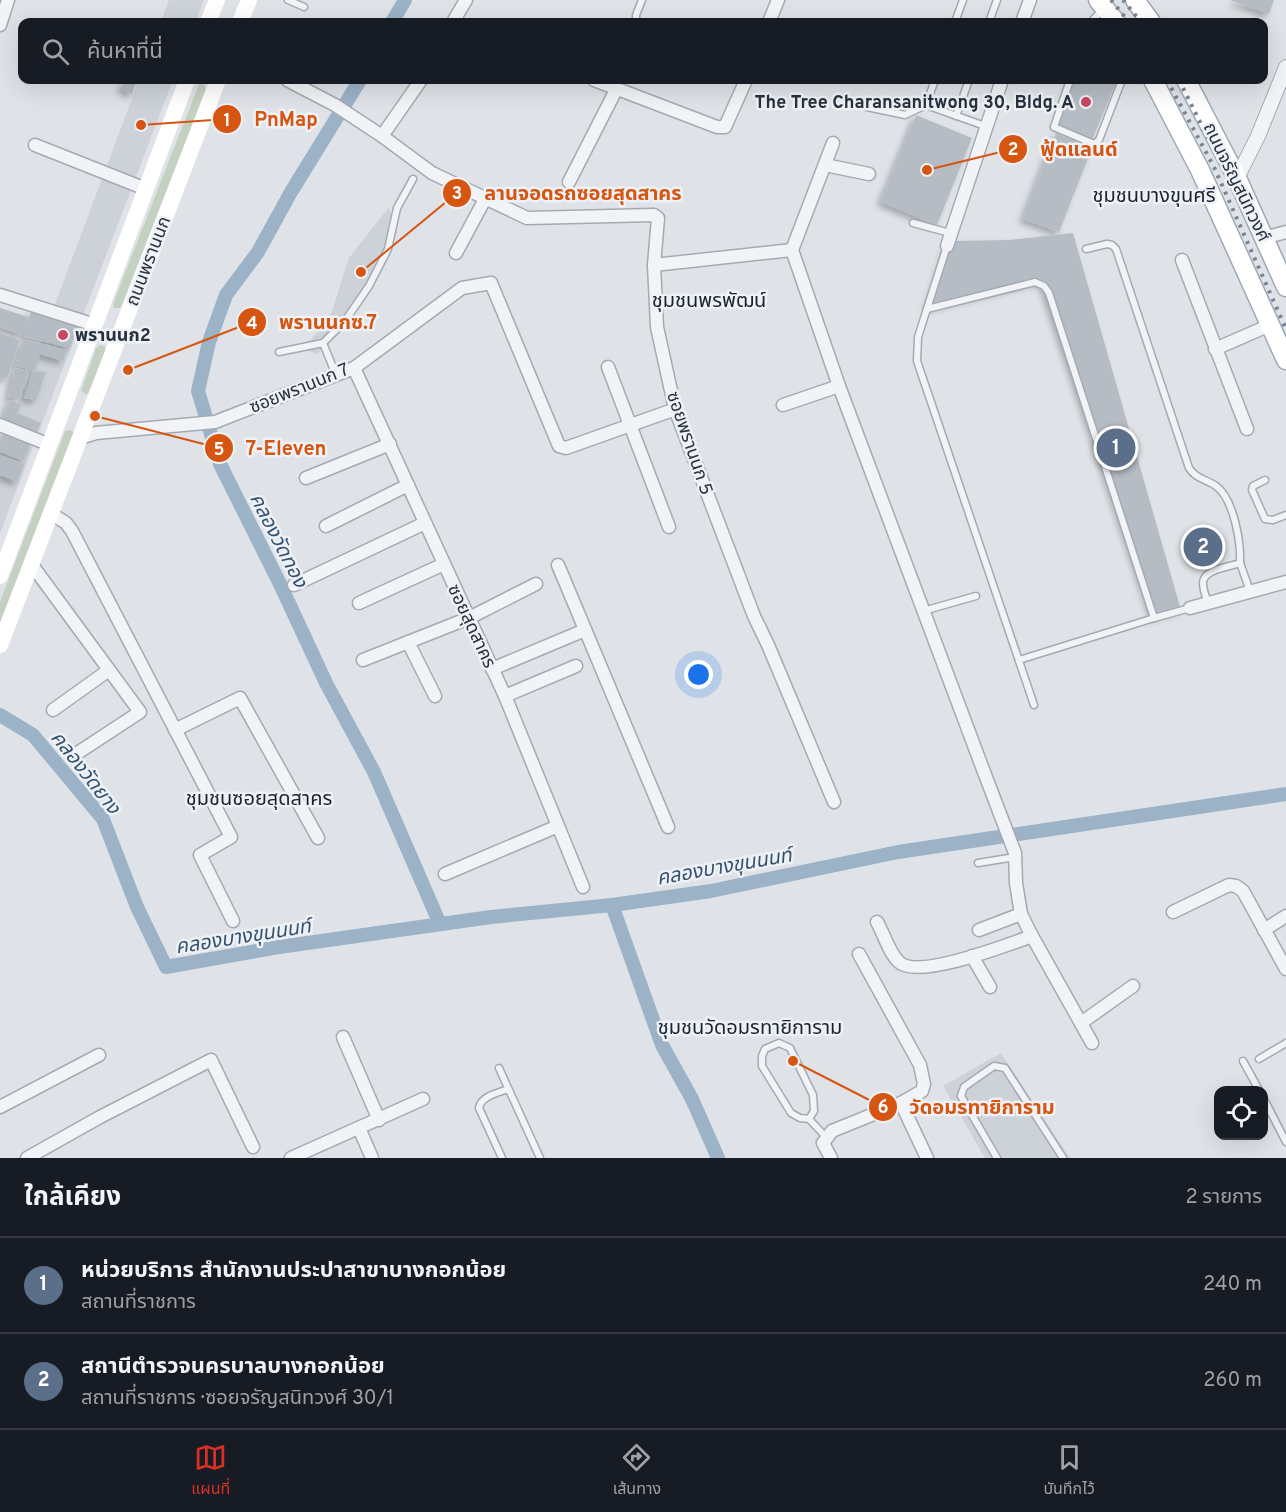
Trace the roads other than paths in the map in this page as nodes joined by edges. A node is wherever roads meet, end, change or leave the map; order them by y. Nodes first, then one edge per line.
1 (8, 0) edge
2 (217, 0) edge
3 (249, 0) edge
4 (288, 0) edge
5 (466, 0) edge
6 (642, 0) edge
7 (963, 0) edge
8 (997, 0) edge
9 (1030, 0) edge
10 (1135, 0) edge
11 (776, 1) edge
12 (1101, 3) edge
13 (304, 7) dead end
14 (210, 18) edge
15 (242, 18) edge
16 (455, 18) edge
17 (636, 18) edge
18 (770, 18) edge
19 (956, 18) edge
20 (990, 18) edge
21 (1023, 18) edge
22 (1093, 18) edge
23 (1113, 18) edge
24 (1148, 18) edge
25 (0, 25) edge
26 (1286, 67) edge
27 (185, 84) edge
28 (216, 84) edge
29 (295, 84) edge
30 (418, 84) edge
31 (606, 84) edge
32 (744, 84) edge
33 (934, 84) edge
34 (968, 84) edge
35 (1001, 84) edge
36 (1069, 84) edge
37 (1120, 84) edge
38 (1155, 84) edge
39 (1188, 84) edge
40 (617, 88) junction
41 (1281, 92) edge
42 (926, 105) junction
43 (867, 107) dead end
44 (956, 116) junction
45 (985, 126) junction
46 (382, 136) junction
47 (833, 143) dead end
48 (34, 145) dead end
49 (825, 165) junction
50 (869, 174) dead end
51 (1237, 178) junction
52 (414, 179) dead end
53 (568, 182) dead end
54 (146, 189) junction
55 (484, 200) junction
56 (913, 223) dead end
57 (1286, 232) edge
58 (1264, 238) junction
59 (949, 239) junction
60 (1086, 249) dead end
61 (792, 250) junction
62 (456, 253) dead end
63 (1182, 260) dead end
64 (654, 265) junction
65 (1286, 287) edge
66 (0, 295) edge
67 (102, 308) junction
68 (927, 309) junction
69 (129, 312) junction
70 (95, 325) junction
71 (1270, 325) junction
72 (323, 343) junction
73 (1215, 349) junction
74 (279, 352) dead end
75 (84, 355) junction
76 (110, 359) junction
77 (1286, 360) edge
78 (608, 367) dead end
79 (354, 368) junction
80 (336, 375) junction
81 (839, 386) junction
82 (783, 405) dead end
83 (670, 411) dead end
84 (0, 425) edge
85 (629, 425) junction
86 (1247, 429) dead end
87 (80, 438) junction
88 (51, 442) junction
89 (390, 444) junction
90 (306, 478) dead end
91 (1265, 480) dead end
92 (408, 485) junction
93 (52, 514) junction
94 (1286, 515) edge
95 (425, 523) junction
96 (326, 526) dead end
97 (669, 527) dead end
98 (1240, 563) junction
99 (444, 564) junction
100 (32, 565) junction
101 (558, 565) dead end
102 (0, 576) edge
103 (1286, 582) edge
104 (536, 584) dead end
105 (294, 585) dead end
106 (1250, 591) junction
107 (976, 596) dead end
108 (359, 603) dead end
109 (1208, 603) junction
110 (1190, 608) joint
111 (923, 612) junction
112 (469, 618) junction
113 (1154, 618) junction
114 (585, 630) junction
115 (408, 642) junction
116 (0, 645) edge
117 (363, 660) dead end
118 (1019, 660) junction
119 (576, 666) dead end
120 (492, 669) junction
121 (109, 670) junction
122 (435, 696) dead end
123 (505, 696) junction
124 (1034, 705) dead end
125 (53, 710) dead end
126 (176, 730) junction
127 (80, 752) dead end
128 (834, 802) dead end
129 (558, 826) junction
130 (668, 827) dead end
131 (318, 838) dead end
132 (1015, 855) junction
133 (978, 863) dead end
134 (445, 874) dead end
135 (583, 887) dead end
136 (1173, 912) dead end
137 (1021, 914) junction
138 (1286, 916) edge
139 (233, 921) dead end
140 (877, 922) dead end
141 (978, 930) dead end
142 (1264, 930) junction
143 (1032, 936) junction
144 (859, 954) dead end
145 (972, 956) junction
146 (1286, 969) edge
147 (1133, 986) dead end
148 (990, 987) dead end
149 (1081, 1023) junction
150 (343, 1036) dead end
151 (1092, 1043) dead end
152 (1286, 1043) edge
153 (99, 1055) dead end
154 (1259, 1059) dead end
155 (1243, 1061) dead end
156 (499, 1068) dead end
157 (1257, 1086) edge
158 (508, 1089) junction
159 (423, 1099) dead end
160 (901, 1103) junction
161 (0, 1107) edge
162 (1268, 1108) edge
163 (810, 1119) junction
164 (379, 1120) junction
165 (359, 1128) junction
166 (826, 1137) junction
167 (1286, 1142) edge
168 (254, 1147) dead end
169 (27, 1158) edge
170 (291, 1158) edge
171 (372, 1158) edge
172 (502, 1158) edge
173 (540, 1158) edge
174 (831, 1158) edge
175 (927, 1158) edge
176 (997, 1158) edge
177 (1063, 1158) edge

1 - 25 street
2 - 14 main road
3 - 15 main road
4 - 13 lane
5 - 16 street
6 - 17 lane
7 - 19 lane
8 - 20 lane
9 - 21 street
10 - 24 main road
11 - 18 street
12 - 22 lane
12 - 23 main road
26 - 41 street
27 - 54 main road, ถนนพรานนก
28 - 69 main road, ถนนพรานนก
29 - 46 street, ซอยพรานนก 5
30 - 46 street
31 - 40 street
32 - 40 street
33 - 42 lane
34 - 44 lane
35 - 45 street
36 - 37 lane
38 - 71 main road, ถนนจรัญสนิทวงศ์
39 - 51 main road, ถนนจรัญสนิทวงศ์
40 - 53 street
41 - 51 street
42 - 43 lane
42 - 44 lane
44 - 45 lane
45 - 59 street
46 - 55 street, ซอยพรานนก 5
47 - 49 street
48 - 54 street
49 - 50 street
49 - 61 street
51 - 58 main road, ถนนจรัญสนิทวงศ์
52 - 72 lane
54 - 67 main road, ถนนพรานนก
55 - 62 street
55 - 64 street, ซอยพรานนก 5
56 - 59 lane
57 - 58 street
58 - 65 main road, ถนนจรัญสนิทวงศ์
59 - 68 lane
60 - 98 lane
61 - 64 street
61 - 81 street
63 - 73 street
64 - 128 street, ซอยพรานนก 5
66 - 70 street
67 - 69 main road
67 - 70 main road, ถนนพรานนก
68 - 113 lane
68 - 118 lane
69 - 76 main road, ถนนพรานนก
70 - 75 main road, ถนนพรานนก
71 - 73 street
71 - 77 main road, ถนนจรัญสนิทวงศ์
72 - 74 lane
72 - 80 lane
73 - 86 street
75 - 76 main road
75 - 88 main road, ถนนพรานนก
76 - 87 main road, ถนนพรานนก
78 - 85 street
79 - 80 street, ซอยพรานนก 7
79 - 85 street, ซอยพรานนก 7
79 - 89 street, ซอยสุดสาคร
80 - 87 street, ซอยพรานนก 7
81 - 82 street
81 - 111 street
83 - 85 street, ซอยพรานนก 7
84 - 88 street
85 - 97 street
87 - 88 main road
87 - 93 main road, ถนนพรานนก
88 - 102 main road, ถนนพรานนก
89 - 90 street
89 - 92 street, ซอยสุดสาคร
91 - 94 lane
92 - 95 street, ซอยสุดสาคร
92 - 96 street
93 - 100 main road, ถนนพรานนก
93 - 126 street
95 - 99 street, ซอยสุดสาคร
95 - 105 street
98 - 106 lane
98 - 109 lane
99 - 108 street
99 - 112 street, ซอยสุดสาคร
100 - 116 main road, ถนนพรานนก
100 - 121 street
101 - 114 street
103 - 106 street
104 - 112 street
106 - 109 street
107 - 111 lane
109 - 110 street
110 - 113 lane
111 - 132 street
112 - 115 street
112 - 120 street, ซอยสุดสาคร
113 - 118 lane
114 - 120 street
114 - 130 street
115 - 117 street
115 - 122 street
118 - 124 lane
119 - 123 street
120 - 123 street, ซอยสุดสาคร
121 - 125 street
121 - 127 street
123 - 129 street, ซอยสุดสาคร
126 - 131 street
126 - 139 street
129 - 134 street
129 - 135 street, ซอยสุดสาคร
132 - 133 lane
132 - 137 street
136 - 142 street
137 - 141 street
137 - 143 street
138 - 142 street
140 - 145 street
142 - 146 street
143 - 145 street
143 - 149 street
144 - 160 street
145 - 148 street
147 - 149 street
149 - 151 street
150 - 164 street
152 - 154 lane
153 - 161 street
155 - 157 lane
156 - 158 lane
158 - 172 lane
158 - 173 lane
159 - 164 street
160 - 166 street
160 - 175 street
162 - 167 lane
163 - 163 lane
163 - 166 lane
164 - 165 street
165 - 170 street
165 - 171 street
166 - 174 street
168 - 169 street
176 - 177 lane

